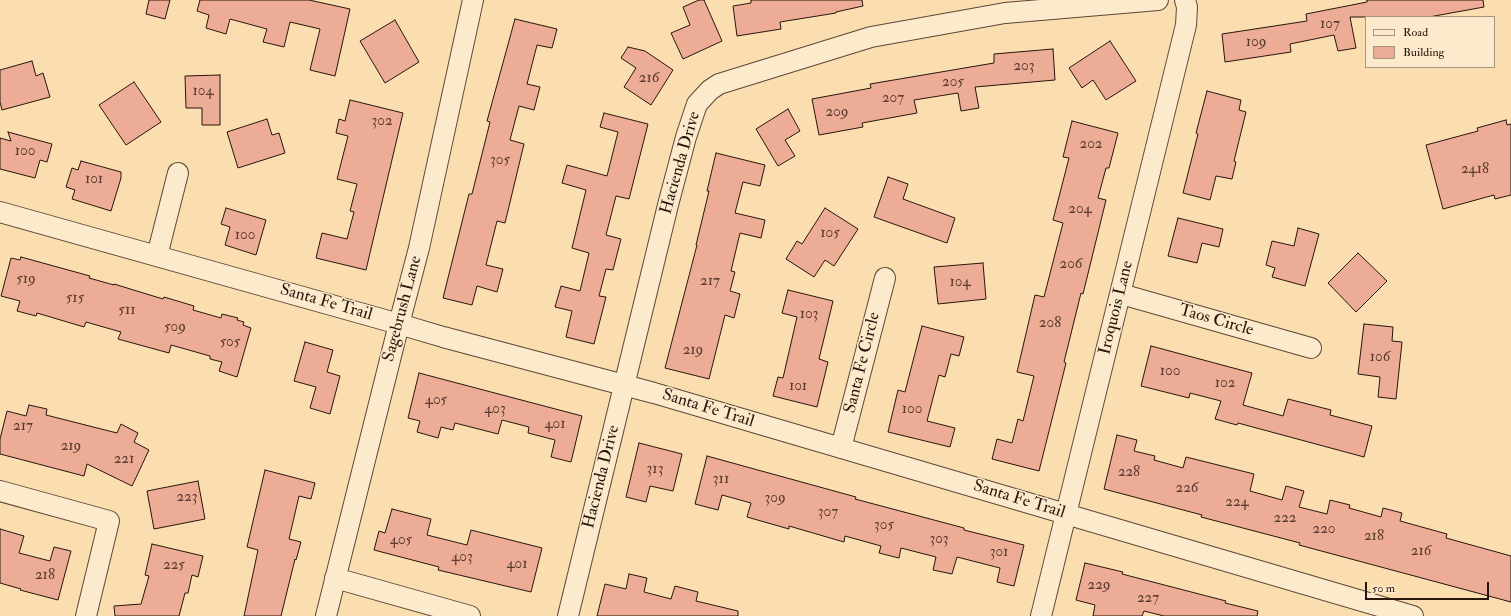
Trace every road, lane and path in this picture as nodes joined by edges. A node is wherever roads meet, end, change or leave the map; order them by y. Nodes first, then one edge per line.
1 (474, 0) edge
2 (1158, 0) edge
3 (1185, 0) edge
4 (178, 173) dead end
5 (0, 212) edge
6 (157, 256) junction
7 (884, 278) dead end
8 (1121, 294) junction
9 (399, 324) junction
10 (1311, 348) dead end
11 (624, 386) junction
12 (841, 448) junction
13 (0, 491) edge
14 (1065, 514) junction
15 (335, 578) junction
16 (86, 616) edge
17 (326, 616) edge
18 (470, 616) edge
19 (568, 616) edge
20 (1041, 616) edge
21 (1413, 616) edge

1 - 9 street, Sagebrush Lane
2 - 11 street, Hacienda Drive
3 - 8 street, Iroquois Lane
4 - 6 street
5 - 6 street, Santa Fe Trail
6 - 9 street, Santa Fe Trail
7 - 12 street, Santa Fe Circle
8 - 10 street, Taos Circle
8 - 14 street, Iroquois Lane
9 - 11 street, Santa Fe Trail
9 - 15 street, Sagebrush Lane
11 - 12 street, Santa Fe Trail
11 - 19 street, Hacienda Drive
12 - 14 street, Santa Fe Trail
13 - 16 street
14 - 20 street, Iroquois Lane
14 - 21 street, Santa Fe Trail
15 - 17 street, Sagebrush Lane
15 - 18 street

